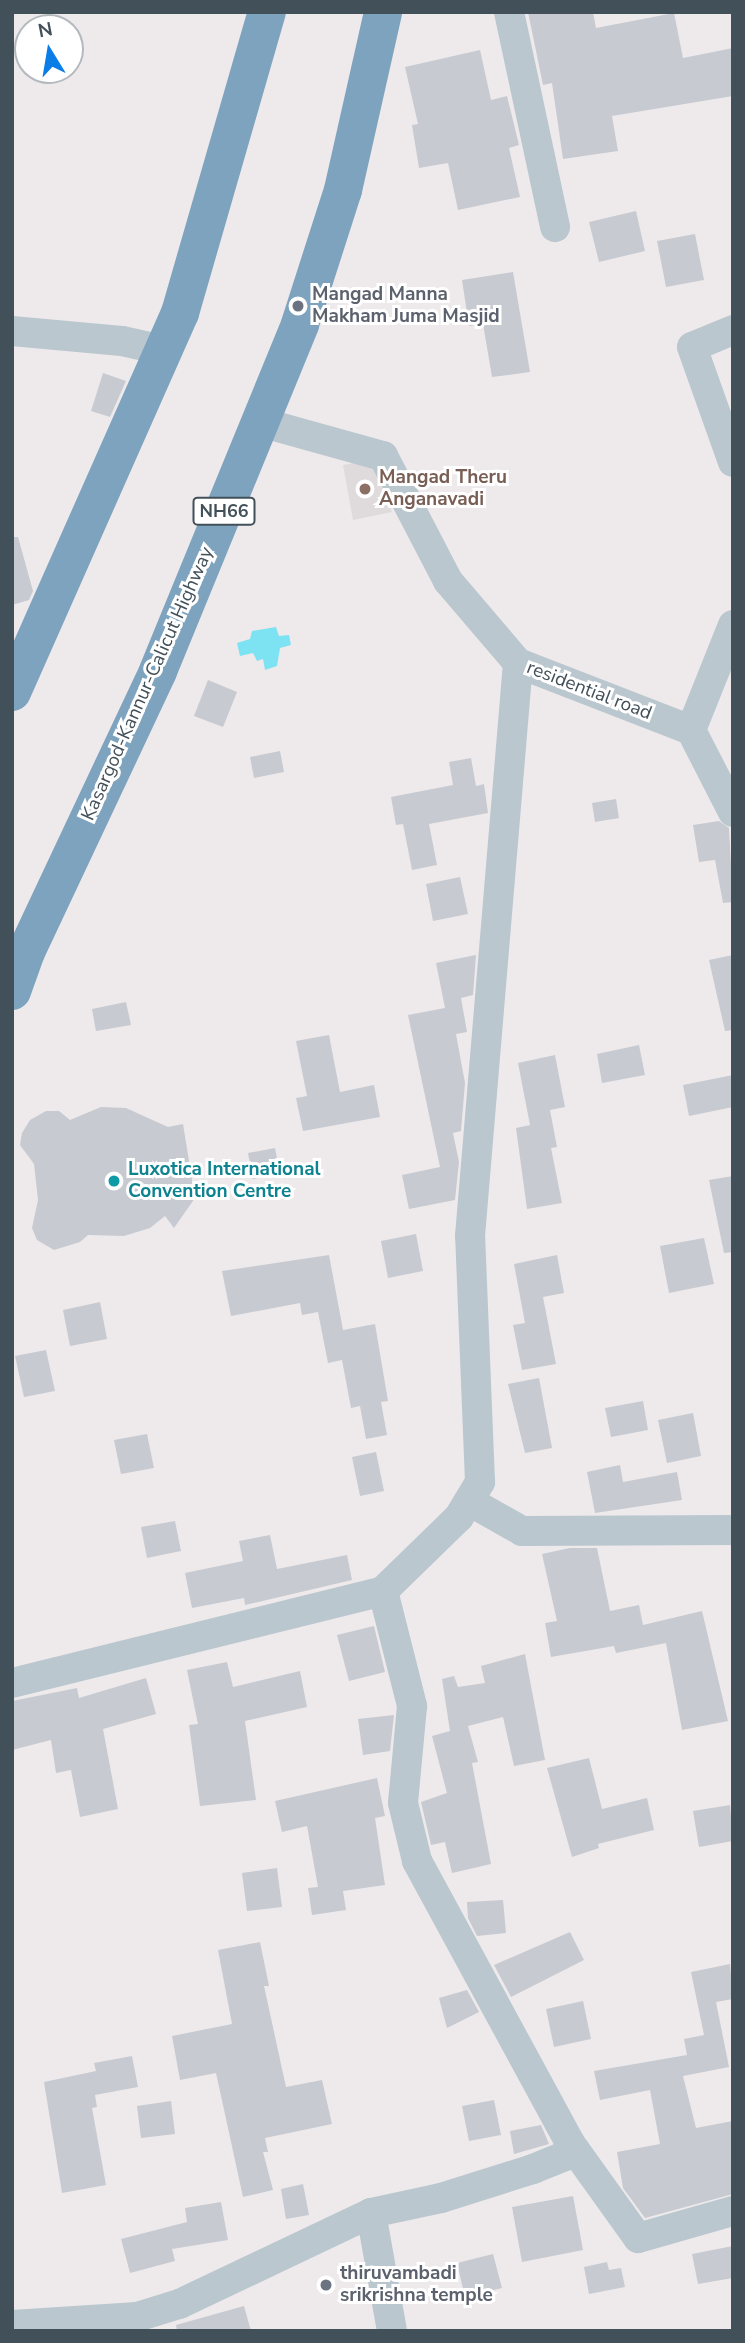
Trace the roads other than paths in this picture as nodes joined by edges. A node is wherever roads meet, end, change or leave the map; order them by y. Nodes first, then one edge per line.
1 (267, 12) edge
2 (383, 12) edge
3 (509, 12) edge
4 (555, 227) dead end
5 (733, 330) edge
6 (12, 331) edge
7 (163, 350) junction
8 (260, 422) junction
9 (733, 461) edge
10 (733, 625) edge
11 (518, 663) junction
12 (12, 692) edge
13 (691, 730) junction
14 (733, 812) edge
15 (12, 991) edge
16 (469, 1500) junction
17 (733, 1530) edge
18 (383, 1591) junction
19 (12, 1682) edge
20 (570, 2143) junction
21 (733, 2211) edge
22 (371, 2213) junction
23 (12, 2325) edge
24 (59, 2327) edge
25 (392, 2331) edge

1 - 7 highway
2 - 8 highway, Kasargod-Kannur-Calicut Highway / NH66
3 - 4 street
5 - 9 street
6 - 7 street
7 - 12 highway
8 - 11 street, residential road
8 - 15 highway, Kasargod-Kannur-Calicut Highway / NH66
10 - 13 street
11 - 13 street, residential road
11 - 16 street
13 - 14 street
16 - 17 street
16 - 18 street
18 - 19 street
18 - 20 street
20 - 21 street
20 - 22 street
22 - 24 street
22 - 25 street
23 - 24 street

